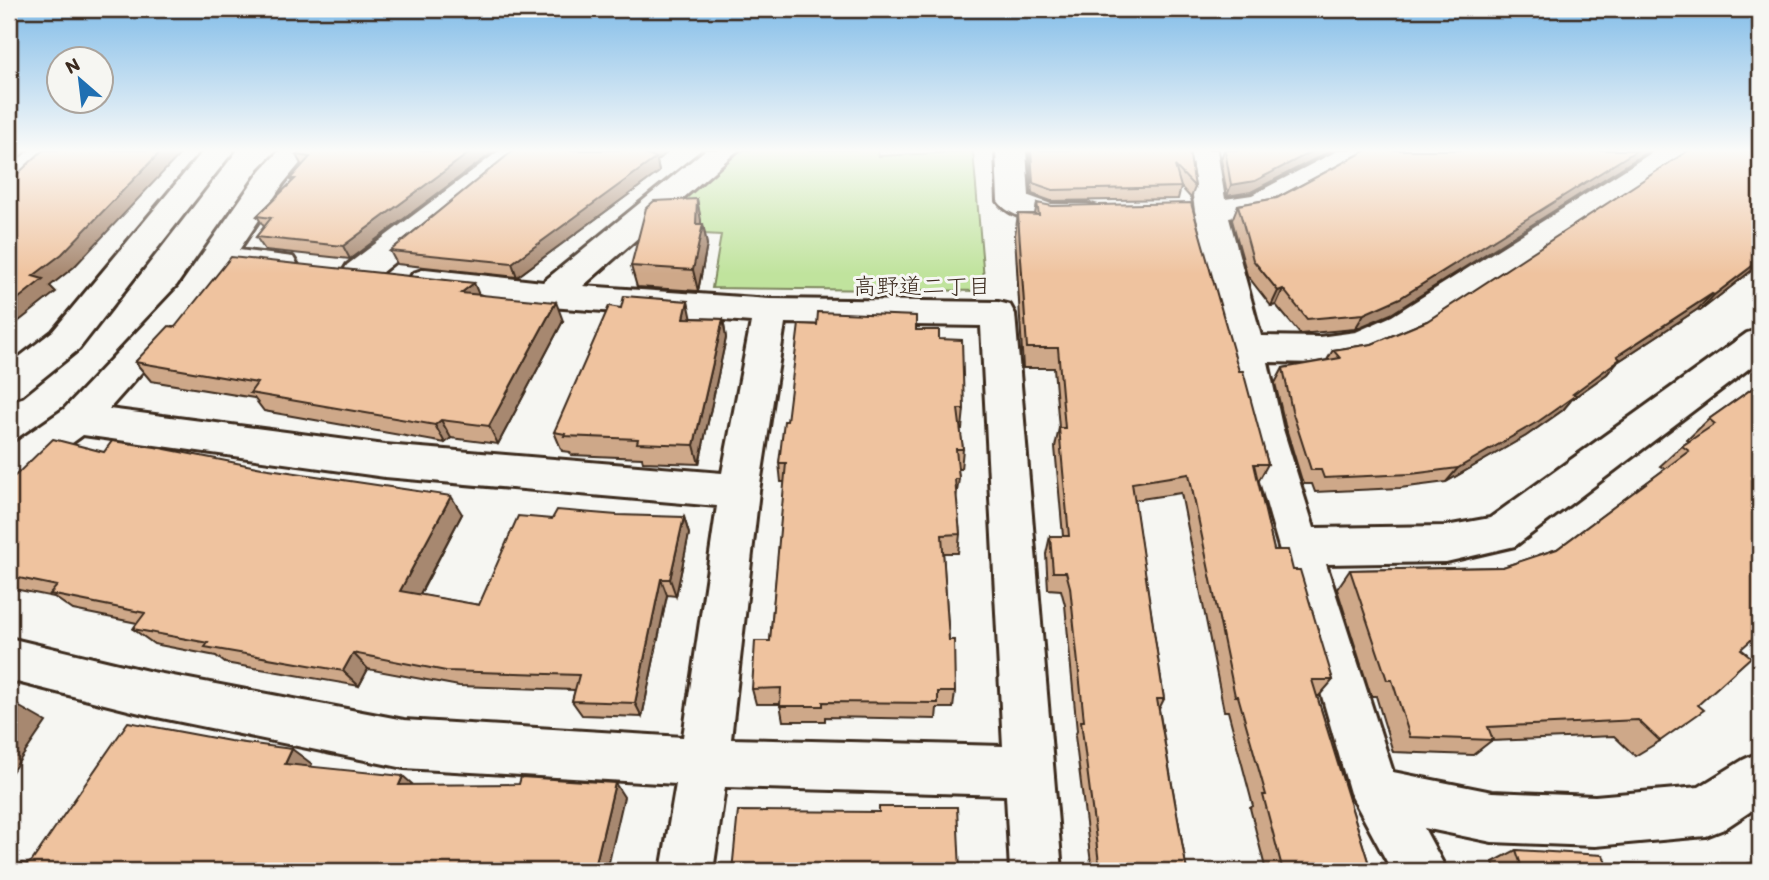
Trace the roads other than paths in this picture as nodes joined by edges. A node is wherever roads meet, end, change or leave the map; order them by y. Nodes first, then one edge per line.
1 (187, 191) edge
2 (263, 191) edge
3 (455, 191) edge
4 (675, 191) edge
5 (1013, 191) edge
6 (1199, 191) edge
7 (1284, 191) edge
8 (1613, 191) edge
9 (1197, 212) junction
10 (1116, 213) edge
11 (217, 259) junction
12 (333, 270) junction
13 (550, 295) junction
14 (770, 311) junction
15 (1760, 342) edge
16 (1247, 349) junction
17 (9, 385) edge
18 (77, 419) junction
19 (9, 468) edge
20 (739, 491) junction
21 (1299, 546) junction
22 (9, 659) edge
23 (704, 762) junction
24 (1029, 771) junction
25 (1760, 777) edge
26 (1375, 793) junction
27 (687, 871) edge
28 (1036, 871) edge
29 (1421, 871) edge

1 - 17 street
2 - 11 street
3 - 12 street
4 - 13 street
5 - 10 street
6 - 9 street
7 - 9 street
8 - 16 street
9 - 16 street
11 - 12 street
11 - 18 street
12 - 13 street
13 - 14 street
14 - 20 street
14 - 24 street
15 - 21 street
16 - 21 street
18 - 19 street
18 - 20 street
20 - 23 street
21 - 26 street
22 - 23 street
23 - 24 street
23 - 27 street
24 - 28 street
25 - 26 street
26 - 29 street

